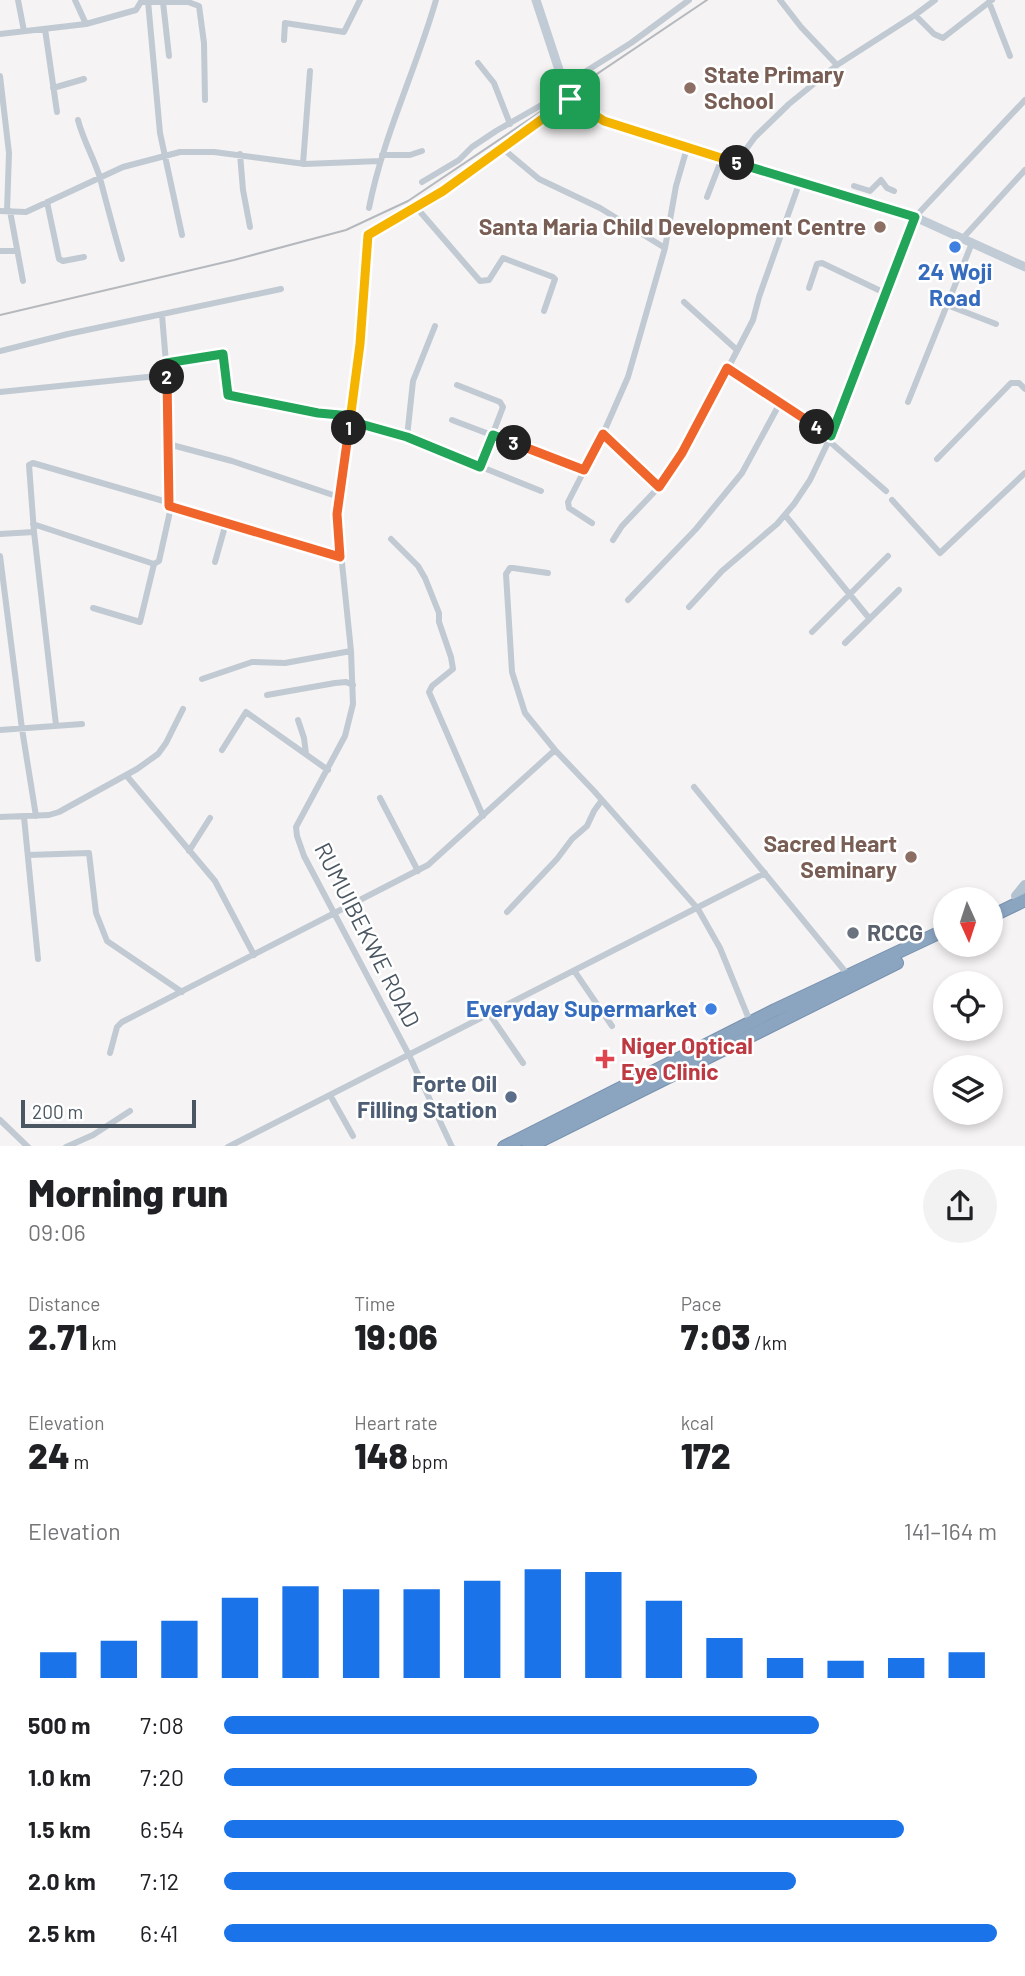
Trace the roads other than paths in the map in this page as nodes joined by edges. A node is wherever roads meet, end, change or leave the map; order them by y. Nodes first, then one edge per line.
1 (18, 0) edge
2 (75, 0) edge
3 (360, 0) edge
4 (436, 0) edge
5 (536, 0) edge
6 (689, 0) edge
7 (780, 0) edge
8 (935, 0) edge
9 (144, 1) edge
10 (991, 1) edge
11 (163, 2) junction
12 (915, 15) junction
13 (86, 24) junction
14 (45, 29) junction
15 (24, 31) junction
16 (0, 34) edge
17 (285, 40) dead end
18 (169, 56) dead end
19 (1010, 56) dead end
20 (478, 63) dead end
21 (837, 65) junction
22 (310, 71) dead end
23 (0, 76) edge
24 (84, 79) dead end
25 (53, 88) junction
26 (567, 92) junction
27 (205, 100) dead end
28 (1025, 100) edge
29 (57, 112) dead end
30 (78, 120) dead end
31 (510, 124) junction
32 (502, 148) junction
33 (687, 148) junction
34 (422, 151) dead end
35 (164, 154) junction
36 (240, 154) junction
37 (381, 158) junction
38 (722, 158) junction
39 (736, 163) junction
40 (303, 164) junction
41 (1025, 170) edge
42 (100, 178) junction
43 (800, 181) junction
44 (422, 182) dead end
45 (854, 186) dead end
46 (894, 191) dead end
47 (707, 197) dead end
48 (47, 202) junction
49 (369, 208) dead end
50 (416, 208) junction
51 (6, 211) edge
52 (915, 217) junction
53 (250, 227) dead end
54 (182, 235) dead end
55 (962, 239) junction
56 (972, 243) junction
57 (665, 248) junction
58 (0, 251) edge
59 (17, 251) junction
60 (84, 257) dead end
61 (122, 258) dead end
62 (1025, 267) edge
63 (23, 281) dead end
64 (809, 288) dead end
65 (281, 289) dead end
66 (887, 294) junction
67 (684, 302) dead end
68 (947, 305) junction
69 (544, 311) dead end
70 (162, 315) junction
71 (996, 324) dead end
72 (435, 326) dead end
73 (737, 350) junction
74 (0, 351) edge
75 (166, 363) junction
76 (727, 368) junction
77 (167, 375) junction
78 (457, 384) dead end
79 (1025, 389) edge
80 (0, 392) edge
81 (908, 402) dead end
82 (780, 403) junction
83 (351, 419) junction
84 (452, 420) dead end
85 (603, 434) junction
86 (493, 435) junction
87 (407, 437) junction
88 (830, 438) junction
89 (168, 444) junction
90 (937, 459) dead end
91 (480, 467) junction
92 (584, 470) junction
93 (1025, 474) edge
94 (659, 487) junction
95 (541, 491) dead end
96 (886, 491) dead end
97 (338, 497) junction
98 (892, 500) dead end
99 (169, 505) junction
100 (785, 515) junction
101 (226, 523) junction
102 (592, 523) dead end
103 (34, 528) junction
104 (0, 534) edge
105 (391, 539) dead end
106 (613, 540) dead end
107 (0, 556) edge
108 (888, 556) dead end
109 (340, 557) junction
110 (215, 562) dead end
111 (154, 564) junction
112 (548, 573) dead end
113 (899, 590) dead end
114 (848, 594) junction
115 (628, 600) dead end
116 (689, 607) dead end
117 (93, 608) dead end
118 (869, 618) junction
119 (812, 632) dead end
120 (845, 643) dead end
121 (351, 651) junction
122 (202, 679) dead end
123 (353, 685) junction
124 (267, 695) dead end
125 (183, 709) dead end
126 (298, 720) dead end
127 (82, 724) dead end
128 (56, 725) junction
129 (22, 729) junction
130 (0, 730) edge
131 (222, 750) dead end
132 (555, 750) junction
133 (306, 754) junction
134 (328, 770) junction
135 (126, 775) junction
136 (694, 787) dead end
137 (380, 798) dead end
138 (602, 800) junction
139 (36, 816) junction
140 (484, 816) junction
141 (0, 817) edge
142 (24, 817) junction
143 (210, 818) dead end
144 (190, 851) junction
145 (28, 855) junction
146 (418, 871) junction
147 (765, 873) junction
148 (1025, 885) edge
149 (1022, 896) edge
150 (1003, 903) edge
151 (1025, 906) edge
152 (1003, 908) edge
153 (698, 909) junction
154 (507, 912) dead end
155 (1003, 913) edge
156 (335, 914) junction
157 (933, 936) edge
158 (933, 945) edge
159 (254, 955) junction
160 (38, 959) dead end
161 (575, 972) junction
162 (850, 976) junction
163 (183, 992) junction
164 (490, 1014) junction
165 (612, 1026) dead end
166 (752, 1028) junction
167 (110, 1053) dead end
168 (409, 1055) junction
169 (523, 1063) dead end
170 (330, 1095) junction
171 (131, 1111) dead end
172 (0, 1120) edge
173 (353, 1136) dead end
174 (245, 1138) junction
175 (28, 1146) edge
176 (66, 1146) edge
177 (229, 1146) edge
178 (250, 1146) edge
179 (452, 1146) edge
180 (504, 1146) edge
181 (528, 1146) edge

1 - 15 street
2 - 13 street
3 - 17 street
4 - 37 street
5 - 26 main road
6 - 26 street
7 - 21 street
8 - 12 street
9 - 11 street
9 - 13 street
9 - 35 street
10 - 12 street
10 - 19 street
11 - 18 street
11 - 27 street
12 - 21 street
13 - 14 street
14 - 15 street
14 - 25 street
15 - 16 street
20 - 31 street
21 - 39 street
22 - 40 street
23 - 51 street
24 - 25 street
25 - 29 street
26 - 31 street
26 - 32 street, RUMUIBEKWE ROAD
26 - 33 main road
28 - 52 street
30 - 42 street
31 - 44 street
32 - 50 street, RUMUIBEKWE ROAD
32 - 57 street
33 - 38 main road
33 - 57 street
34 - 37 street
35 - 36 street
35 - 42 street
35 - 54 street
36 - 40 street
36 - 53 street
37 - 40 street
37 - 49 street
38 - 39 main road
38 - 47 street
39 - 43 main road
41 - 55 street
42 - 48 street
42 - 61 street
43 - 52 main road
43 - 73 street
45 - 46 street
48 - 51 street
48 - 60 street
50 - 69 street
50 - 83 street, RUMUIBEKWE ROAD
51 - 59 street
52 - 55 main road
52 - 66 street
55 - 56 main road
56 - 62 main road
56 - 68 street
57 - 85 street
58 - 59 street
59 - 63 street
64 - 66 street
65 - 70 street
66 - 88 street
67 - 73 street
68 - 71 street
68 - 81 street
70 - 74 street
70 - 75 street
72 - 87 street
73 - 76 street
75 - 77 street
75 - 83 street
76 - 82 street
76 - 94 street
77 - 80 street
77 - 89 street
78 - 86 street
79 - 90 street
82 - 88 street
82 - 115 street
83 - 87 street
83 - 97 street, RUMUIBEKWE ROAD
84 - 86 street
85 - 92 street
85 - 94 street
86 - 91 street
86 - 92 street
87 - 91 street
88 - 96 street
88 - 100 street
89 - 97 street
89 - 99 street
91 - 95 street
92 - 102 street
93 - 98 street
94 - 106 street
97 - 109 street, RUMUIBEKWE ROAD
99 - 101 street
99 - 103 street
99 - 111 street
100 - 114 street
100 - 116 street
101 - 109 street
101 - 110 street
103 - 104 street
103 - 111 street
103 - 128 street
105 - 140 street
107 - 129 street
108 - 114 street
109 - 121 street, RUMUIBEKWE ROAD
111 - 117 street
112 - 132 street
113 - 118 street
114 - 118 street
114 - 119 street
118 - 120 street
121 - 122 street
121 - 123 street, RUMUIBEKWE ROAD
123 - 124 street
123 - 134 street, RUMUIBEKWE ROAD
125 - 135 street
126 - 133 street
127 - 128 street
128 - 129 street
129 - 130 street
129 - 139 street
131 - 133 street
132 - 138 street
132 - 140 street
133 - 134 street
134 - 156 street, RUMUIBEKWE ROAD
135 - 139 street
135 - 144 street
136 - 147 street
137 - 146 street
138 - 153 street
138 - 154 street
139 - 142 street
140 - 146 street
141 - 142 street
142 - 145 street
143 - 144 street
144 - 159 street
145 - 160 street
145 - 163 street
146 - 156 street
147 - 153 street
147 - 162 street
148 - 149 main road
149 - 150 highway
149 - 152 highway
151 - 155 main road
153 - 161 street
153 - 166 street
156 - 159 street
156 - 168 street, RUMUIBEKWE ROAD
157 - 162 highway
158 - 166 highway
159 - 163 street
161 - 164 street
161 - 165 street
162 - 166 highway
163 - 167 street
164 - 168 street
164 - 169 street
166 - 180 highway
166 - 181 highway
168 - 170 street
168 - 179 street, RUMUIBEKWE ROAD
170 - 173 street
170 - 174 street
171 - 176 street
172 - 175 street
174 - 177 street
174 - 178 street

